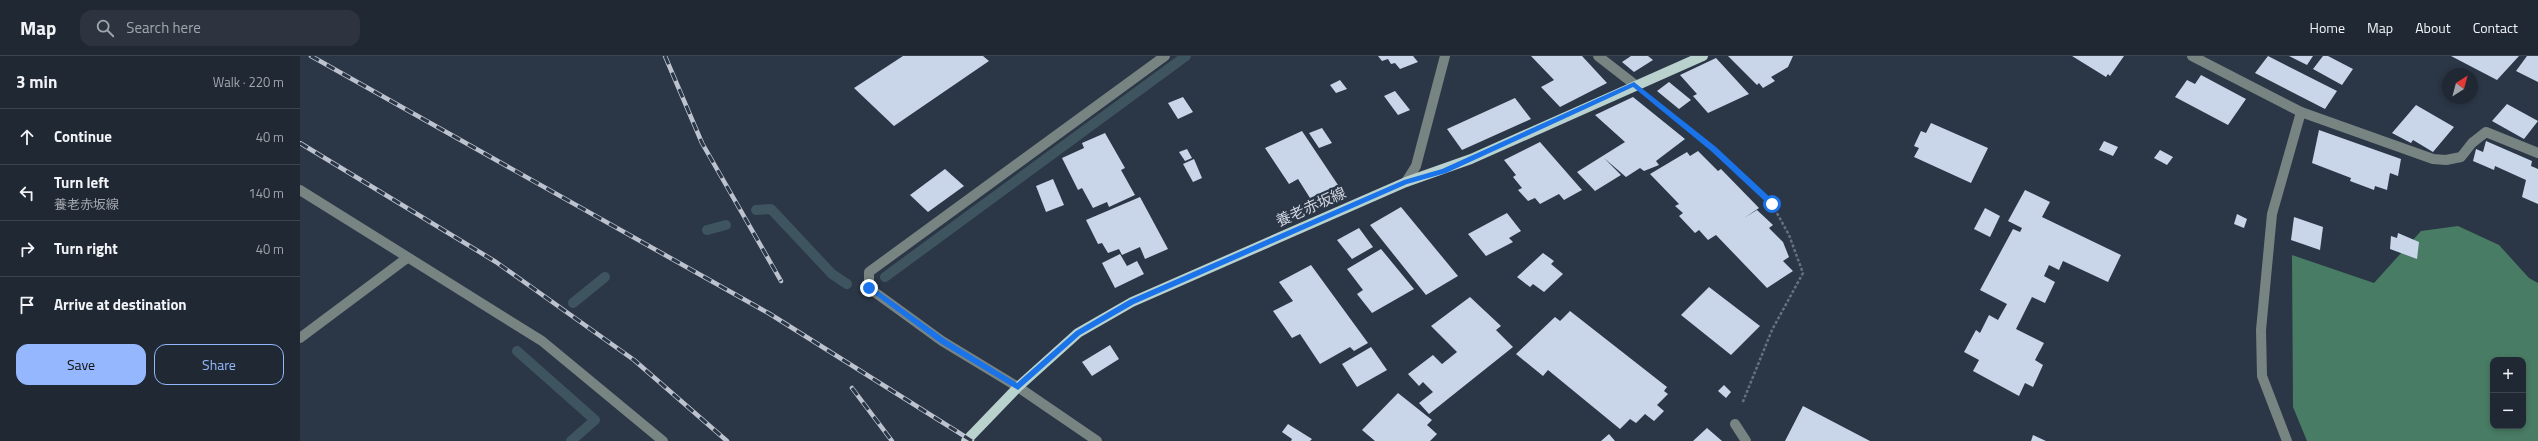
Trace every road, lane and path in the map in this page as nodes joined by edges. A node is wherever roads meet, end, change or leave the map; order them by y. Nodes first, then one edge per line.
1 (1165, 56) edge
2 (1444, 56) edge
3 (1598, 56) edge
4 (1703, 56) edge
5 (2192, 56) edge
6 (1634, 84) junction
7 (2301, 112) junction
8 (2538, 153) edge
9 (1406, 182) junction
10 (300, 190) edge
11 (406, 258) junction
12 (300, 338) edge
13 (1018, 387) junction
14 (1735, 424) joint
15 (663, 441) edge
16 (966, 441) edge
17 (1097, 441) edge
18 (1746, 441) edge
19 (2286, 441) edge

1 - 13 street
2 - 9 street
3 - 6 street
4 - 6 main road, 養老赤坂線
5 - 7 street
6 - 9 main road, 養老赤坂線
6 - 14 path
7 - 8 street
7 - 19 street
9 - 13 main road, 養老赤坂線
10 - 11 street
11 - 12 street
11 - 15 street
13 - 16 main road, 養老赤坂線
13 - 17 street
14 - 18 street

